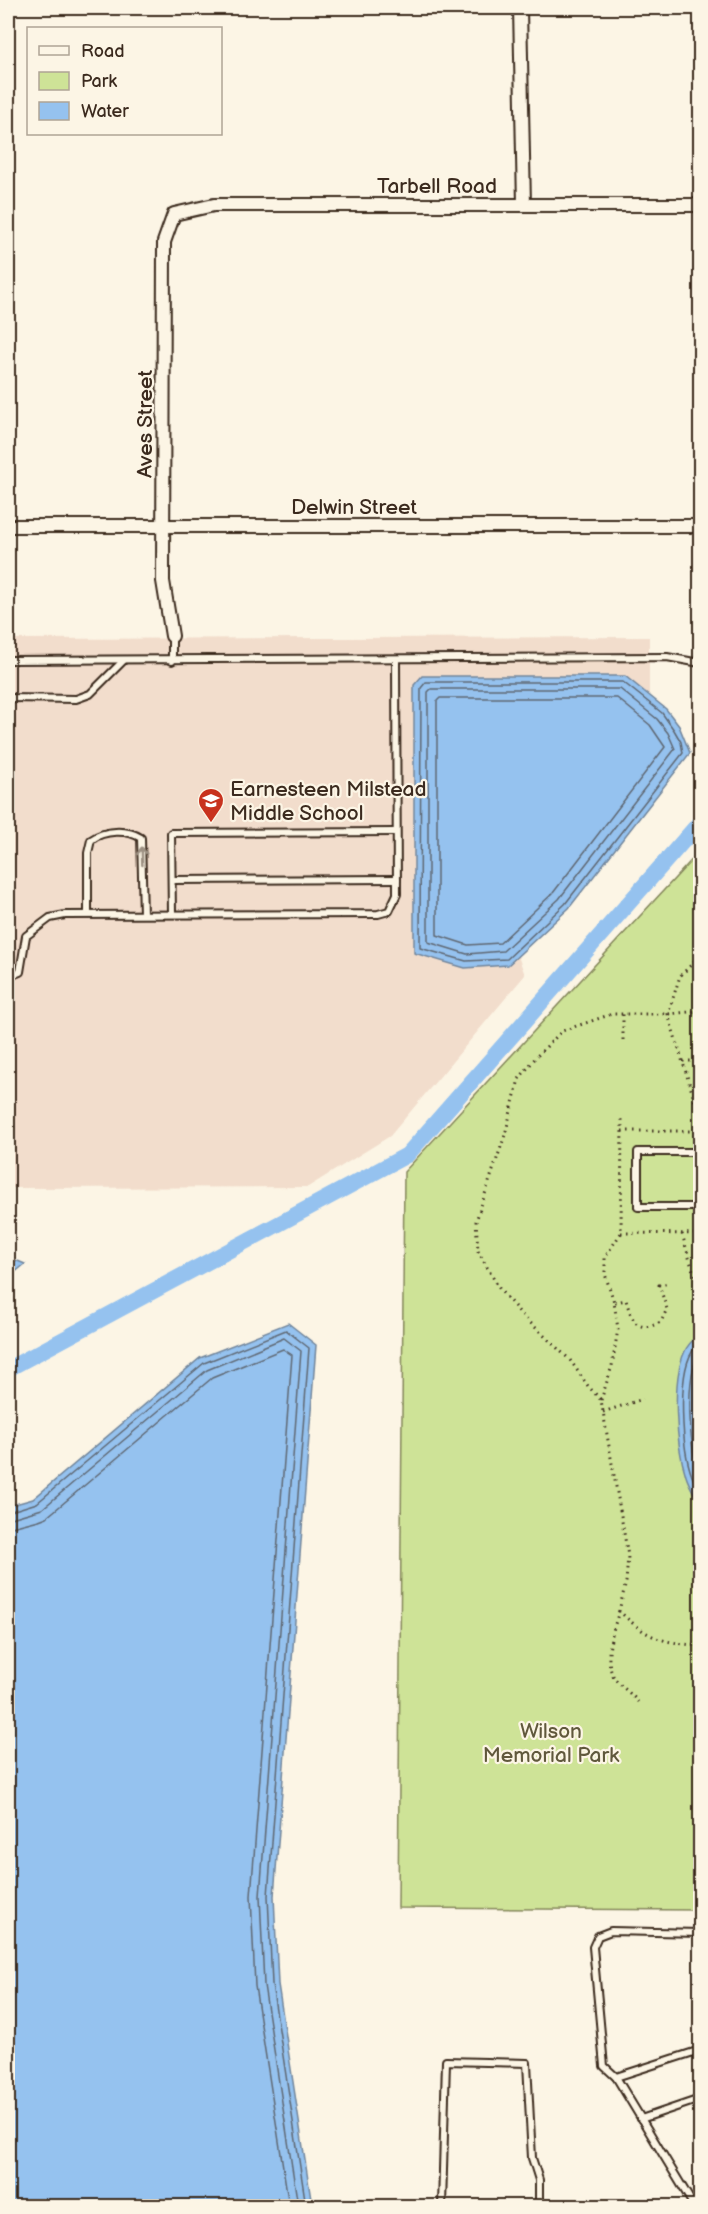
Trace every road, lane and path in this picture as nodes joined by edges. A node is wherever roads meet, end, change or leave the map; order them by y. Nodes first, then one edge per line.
1 (520, 8) edge
2 (700, 205) edge
3 (524, 206) junction
4 (174, 214) joint
5 (8, 526) edge
6 (164, 526) junction
7 (700, 526) edge
8 (172, 636) joint
9 (396, 659) junction
10 (8, 660) edge
11 (123, 660) junction
12 (172, 661) junction
13 (700, 663) edge
14 (8, 698) edge
15 (396, 832) junction
16 (396, 879) junction
17 (172, 880) junction
18 (88, 914) junction
19 (143, 914) junction
20 (172, 914) junction
21 (700, 960) edge
22 (8, 977) edge
23 (700, 1011) edge
24 (623, 1014) junction
25 (668, 1014) junction
26 (623, 1040) dead end
27 (683, 1061) junction
28 (700, 1061) edge
29 (622, 1118) dead end
30 (700, 1118) edge
31 (622, 1131) junction
32 (700, 1131) edge
33 (700, 1152) edge
34 (700, 1208) edge
35 (621, 1233) junction
36 (681, 1234) junction
37 (700, 1234) edge
38 (670, 1283) dead end
39 (700, 1286) edge
40 (615, 1302) junction
41 (643, 1399) dead end
42 (601, 1400) junction
43 (603, 1412) junction
44 (619, 1611) junction
45 (700, 1646) edge
46 (638, 1702) dead end
47 (700, 1933) edge
48 (700, 2050) edge
49 (616, 2077) junction
50 (700, 2099) edge
51 (640, 2119) junction
52 (442, 2206) edge
53 (539, 2206) edge
54 (694, 2206) edge

1 - 3 street
2 - 3 street, Tarbell Road
3 - 4 street, Tarbell Road
4 - 6 street, Aves Street
5 - 6 street, Delwin Street
6 - 7 street, Delwin Street
6 - 8 street, Aves Street
8 - 12 lane
9 - 12 lane
9 - 13 lane
9 - 15 lane
10 - 11 lane
11 - 12 lane
11 - 14 lane
15 - 16 lane
15 - 17 lane
16 - 17 lane
16 - 20 lane
17 - 20 lane
18 - 19 lane
19 -> 18 lane
18 - 22 lane
19 - 20 lane
21 - 25 path
23 - 25 path
24 - 25 path
24 - 26 path
24 - 42 path
25 - 27 path
27 - 28 path
27 - 30 path
29 - 31 path
31 - 32 path
31 - 35 path
33 - 34 lane
35 - 36 path
35 - 40 path
36 - 37 path
36 - 39 path
38 - 40 path
40 - 42 path
41 - 43 path
42 - 43 path
43 - 44 path
44 - 45 path
44 - 46 path
47 - 49 lane
48 - 49 lane
49 - 51 lane
50 - 51 lane
51 - 54 lane
52 - 53 lane

